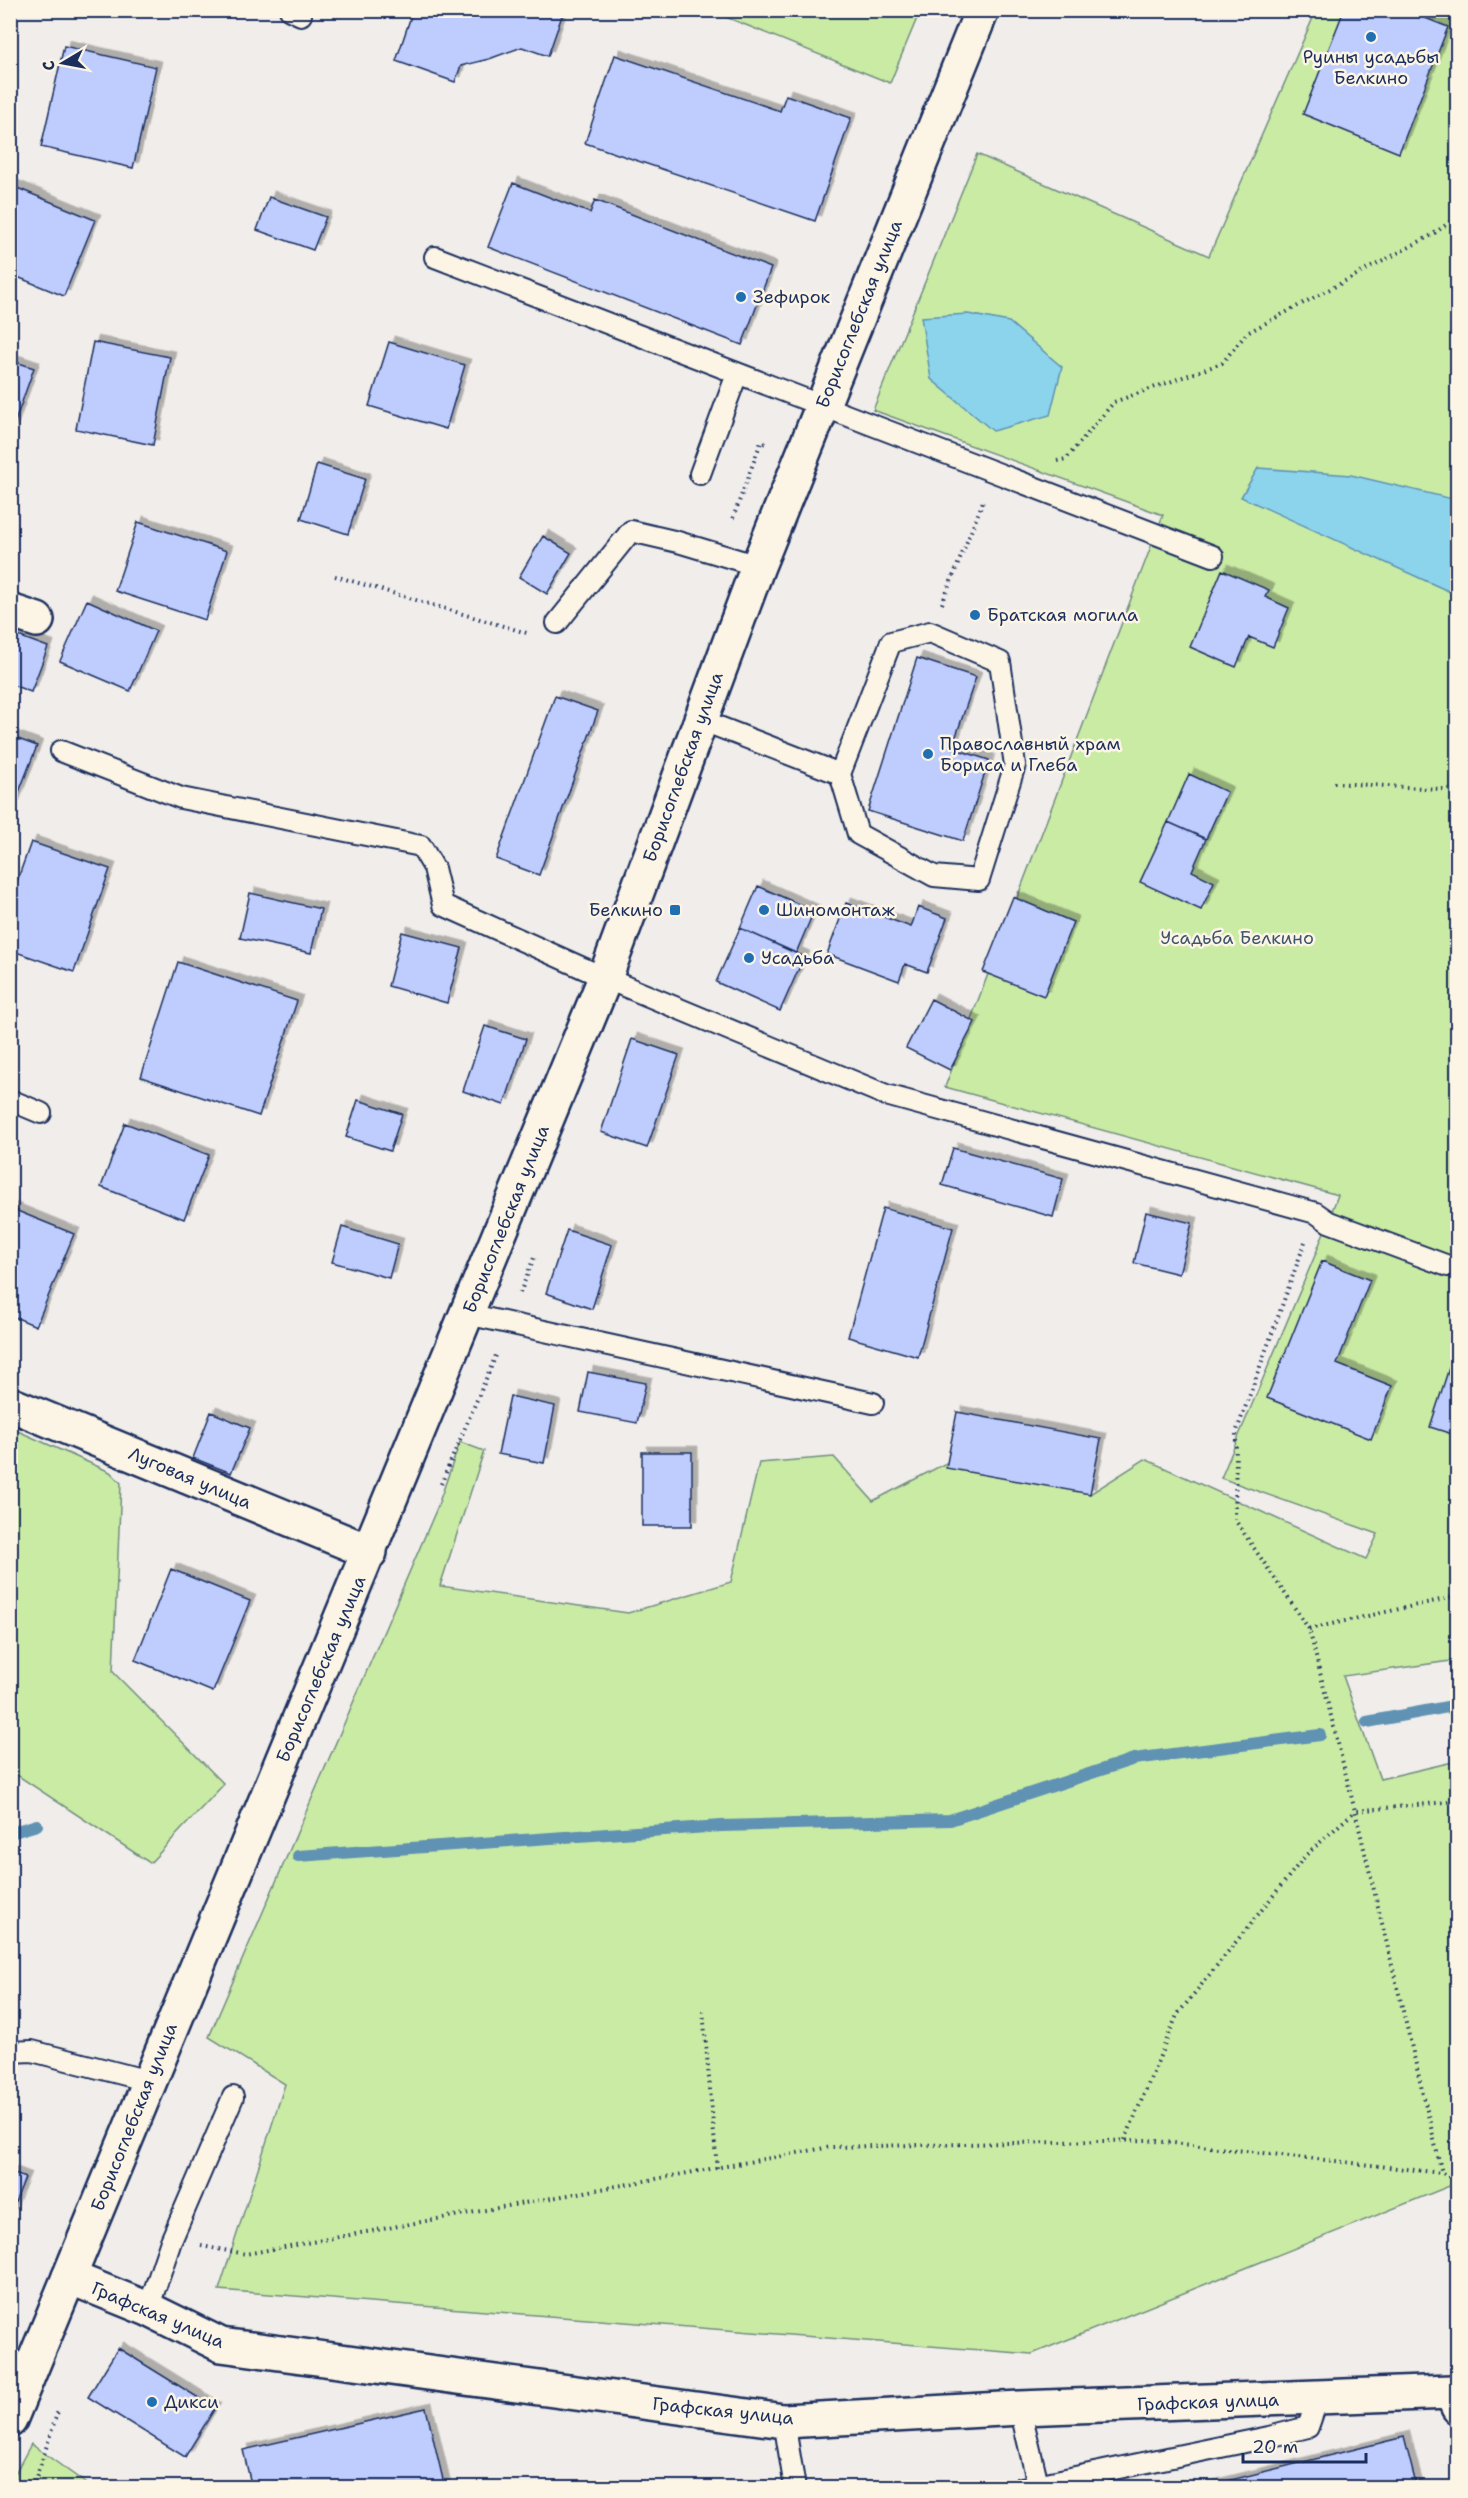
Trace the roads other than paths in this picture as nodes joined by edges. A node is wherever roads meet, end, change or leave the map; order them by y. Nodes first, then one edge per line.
1 (982, 10) edge
2 (435, 257) dead end
3 (737, 374) junction
4 (822, 406) junction
5 (700, 474) dead end
6 (1213, 556) dead end
7 (758, 566) junction
8 (557, 622) road end
9 (701, 720) junction
10 (61, 751) dead end
11 (840, 774) junction
12 (605, 978) junction
13 (10, 1100) edge
14 (41, 1113) dead end
15 (1448, 1266) dead end
16 (467, 1314) junction
17 (873, 1403) dead end
18 (10, 1404) edge
19 (370, 1552) junction
20 (10, 2052) edge
21 (148, 2081) junction
22 (233, 2097) dead end
23 (69, 2277) junction
24 (148, 2309) junction
25 (1318, 2398) junction
26 (1458, 2407) edge
27 (1020, 2408) junction
28 (10, 2420) edge
29 (784, 2421) junction
30 (1030, 2486) edge
31 (795, 2487) edge

1 - 4 street, Борисоглебская улица
2 - 3 lane
3 - 4 lane
3 - 5 lane
4 - 6 lane
4 - 7 street, Борисоглебская улица
7 - 8 lane
7 - 9 street, Борисоглебская улица
9 - 11 lane
9 - 12 street, Борисоглебская улица
10 - 12 lane
11 - 11 lane
12 - 15 lane
12 - 16 street, Борисоглебская улица
13 - 14 lane
16 - 17 lane
16 - 19 street, Борисоглебская улица
18 - 19 street, Луговая улица
19 - 21 street, Борисоглебская улица
20 - 21 lane
21 - 23 street, Борисоглебская улица
22 - 24 lane
23 - 24 street, Графская улица
23 - 28 street, Борисоглебская улица
24 - 29 street, Графская улица
25 - 26 street, Графская улица
25 - 27 street, Графская улица
25 - 30 lane
27 - 29 street, Графская улица
27 - 30 lane
29 - 31 lane

